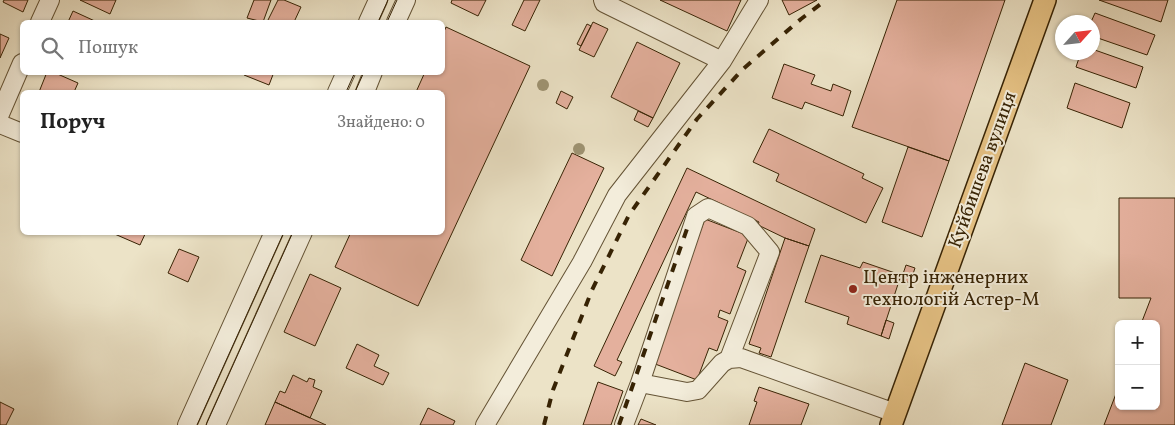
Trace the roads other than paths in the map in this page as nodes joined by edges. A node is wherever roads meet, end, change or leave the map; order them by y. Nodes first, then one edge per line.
1 (50, 0) edge
2 (378, 0) edge
3 (406, 0) edge
4 (603, 0) edge
5 (759, 0) edge
6 (1045, 0) edge
7 (41, 20) edge
8 (369, 20) edge
9 (397, 20) edge
10 (722, 61) junction
11 (20, 68) edge
12 (345, 75) edge
13 (372, 75) edge
14 (338, 90) edge
15 (366, 90) edge
16 (0, 114) edge
17 (0, 124) edge
18 (20, 133) edge
19 (269, 235) edge
20 (274, 235) edge
21 (299, 240) edge
22 (729, 359) junction
23 (640, 383) junction
24 (893, 419) edge
25 (187, 425) edge
26 (216, 425) edge
27 (485, 425) edge
28 (624, 425) edge

1 - 7 street
2 - 8 street
3 - 9 street
4 - 10 street
5 - 10 street
6 - 24 main road, Куйбишева вулиця
10 - 27 street
11 - 16 street
12 - 14 street
13 - 15 street
17 - 18 street
19 - 25 street
20 - 21 street
21 - 26 street
22 - 23 street
22 - 23 street
22 - 24 street
23 - 28 street

